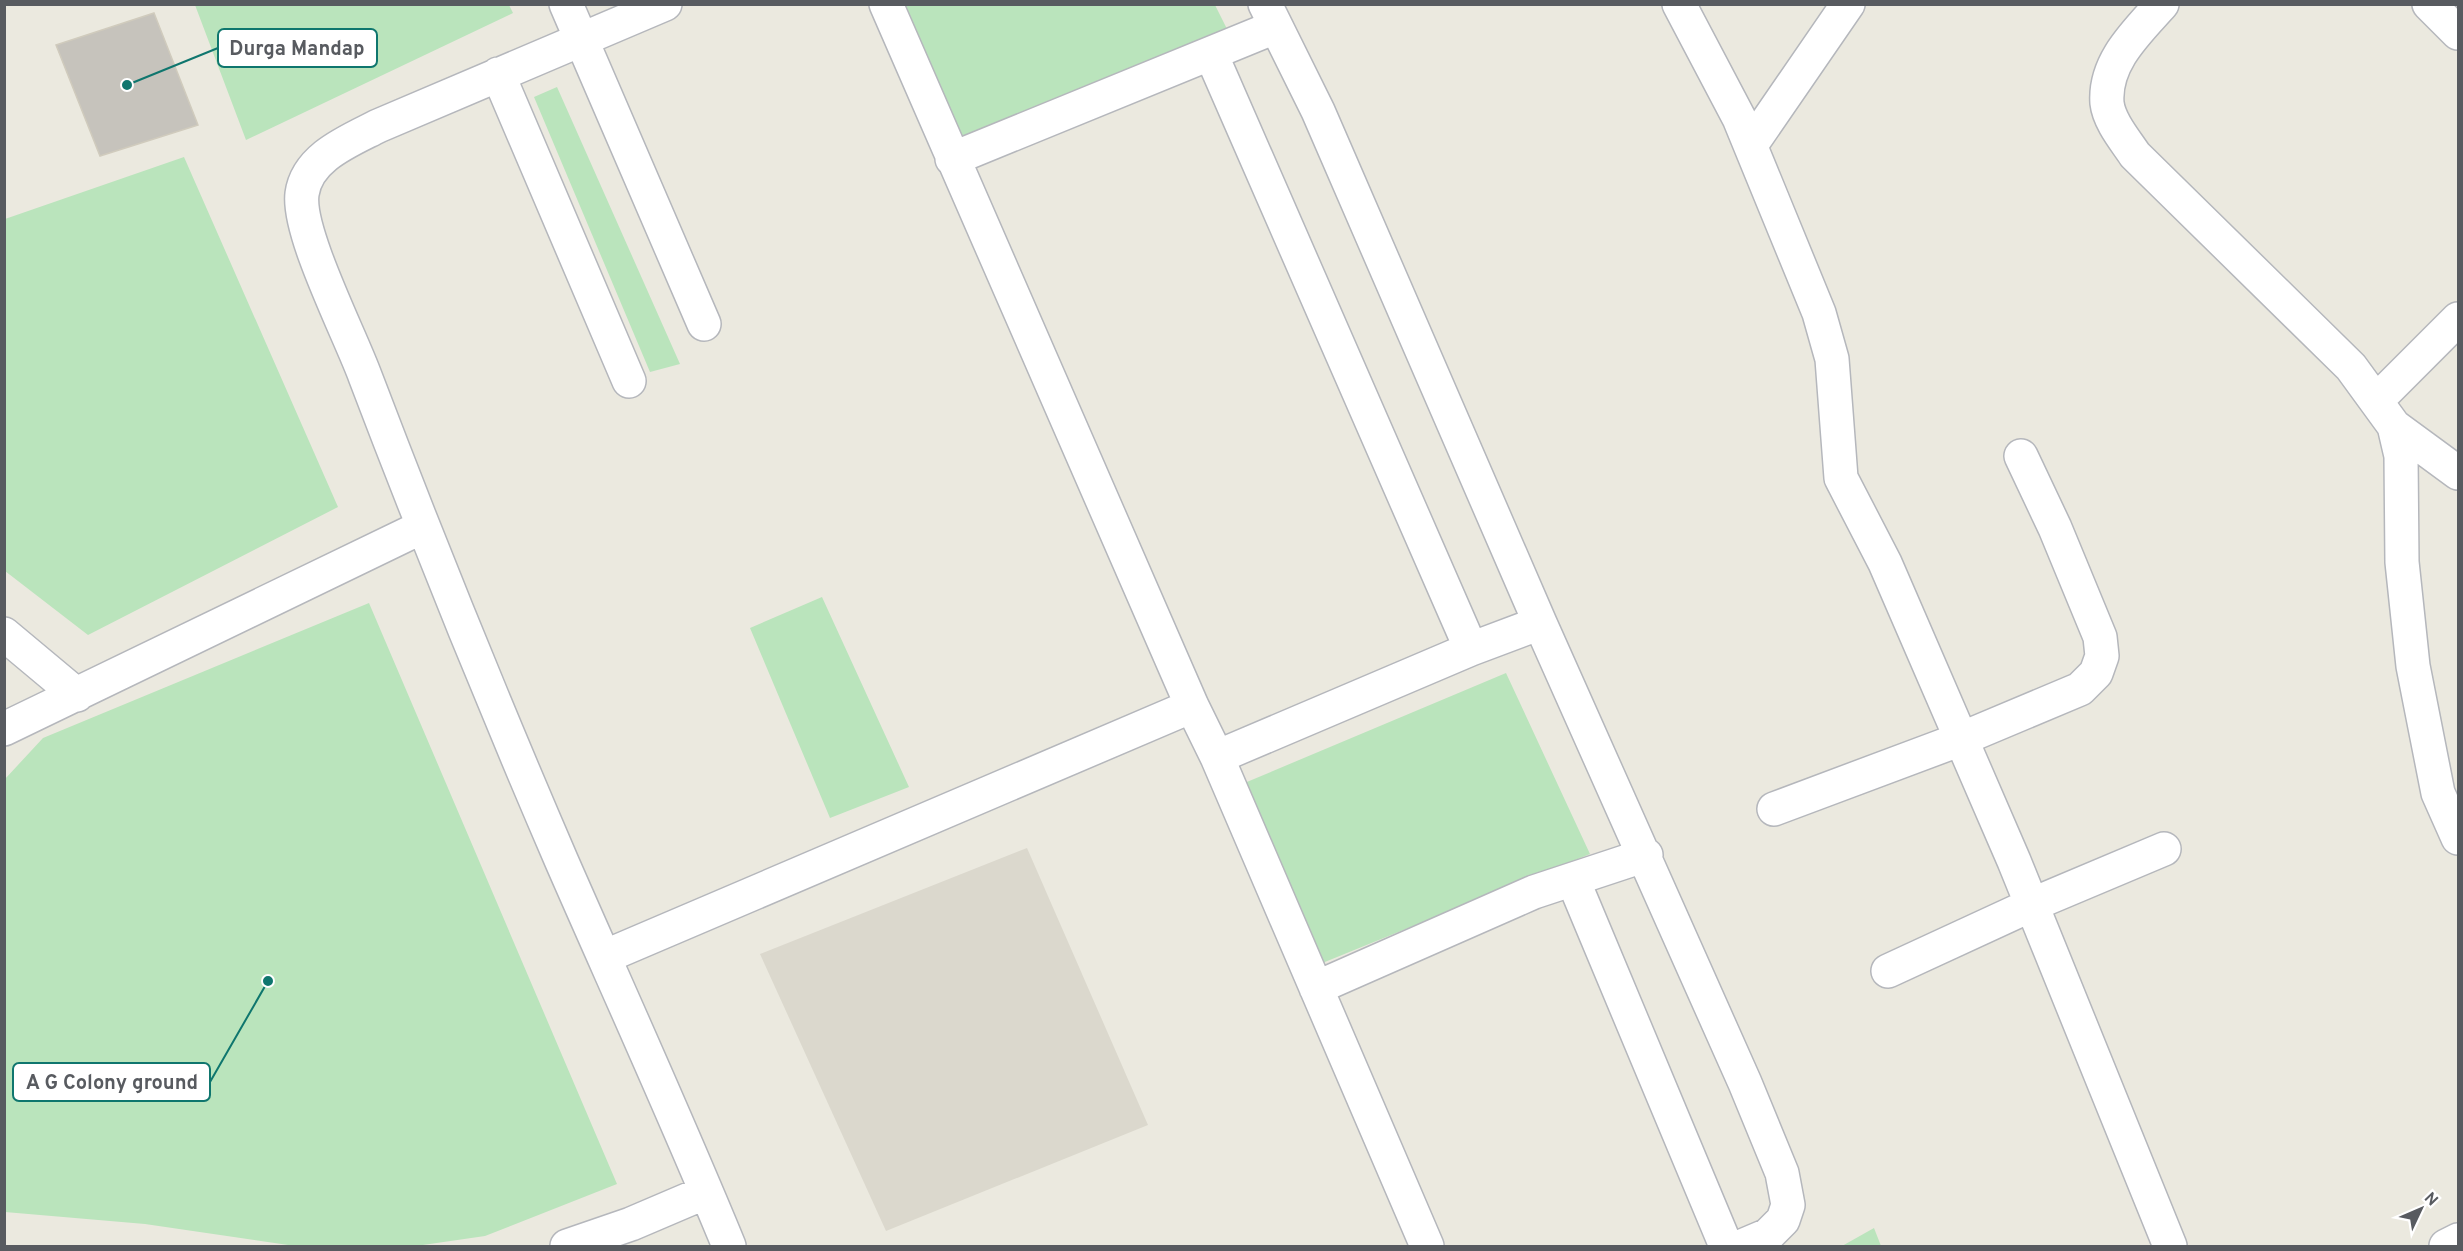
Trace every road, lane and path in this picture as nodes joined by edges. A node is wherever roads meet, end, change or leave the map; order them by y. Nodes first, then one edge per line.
1 (566, 4) edge
2 (665, 4) edge
3 (886, 4) edge
4 (1679, 4) edge
5 (1848, 4) edge
6 (2162, 4) edge
7 (2429, 4) edge
8 (1270, 16) edge
9 (2458, 33) edge
10 (580, 39) junction
11 (1211, 54) junction
12 (498, 74) junction
13 (1750, 145) junction
14 (952, 159) junction
15 (2458, 319) edge
16 (704, 324) dead end
17 (629, 381) dead end
18 (2385, 413) junction
19 (2021, 456) dead end
20 (2458, 473) edge
21 (422, 527) junction
22 (1540, 623) junction
23 (4, 634) edge
24 (1471, 649) junction
25 (77, 695) junction
26 (1192, 706) junction
27 (4, 729) edge
28 (1960, 739) junction
29 (1217, 757) junction
30 (1774, 809) dead end
31 (2458, 838) edge
32 (2164, 849) dead end
33 (1646, 855) junction
34 (1573, 880) junction
35 (2031, 905) junction
36 (604, 957) junction
37 (1888, 972) dead end
38 (1316, 988) junction
39 (706, 1191) junction
40 (2458, 1240) edge
41 (567, 1246) edge
42 (729, 1246) edge
43 (1427, 1246) edge
44 (1726, 1246) edge
45 (1742, 1246) edge
46 (2170, 1246) edge
47 (2446, 1246) edge

1 - 10 street
2 - 10 street
3 - 14 street
4 - 13 street
5 - 13 street
6 - 18 street
7 - 9 street
8 - 11 street
8 - 22 street
10 - 12 street
10 - 16 street
11 - 14 street
11 - 24 street
12 - 17 street
12 - 21 street
13 - 28 street
14 - 26 street
15 - 18 street
18 - 20 street
18 - 31 street
19 - 28 street
21 - 25 street
21 - 36 street
22 - 24 street
22 - 33 street
23 - 25 street
24 - 29 street
25 - 27 street
26 - 29 street
26 - 36 street
28 - 30 street
28 - 35 street
29 - 38 street
32 - 35 street
33 - 34 street
33 - 45 street
34 - 38 street
34 - 44 street
35 - 37 street
35 - 46 street
36 - 39 street
38 - 43 street
39 - 41 street
39 - 42 street
40 - 47 street

